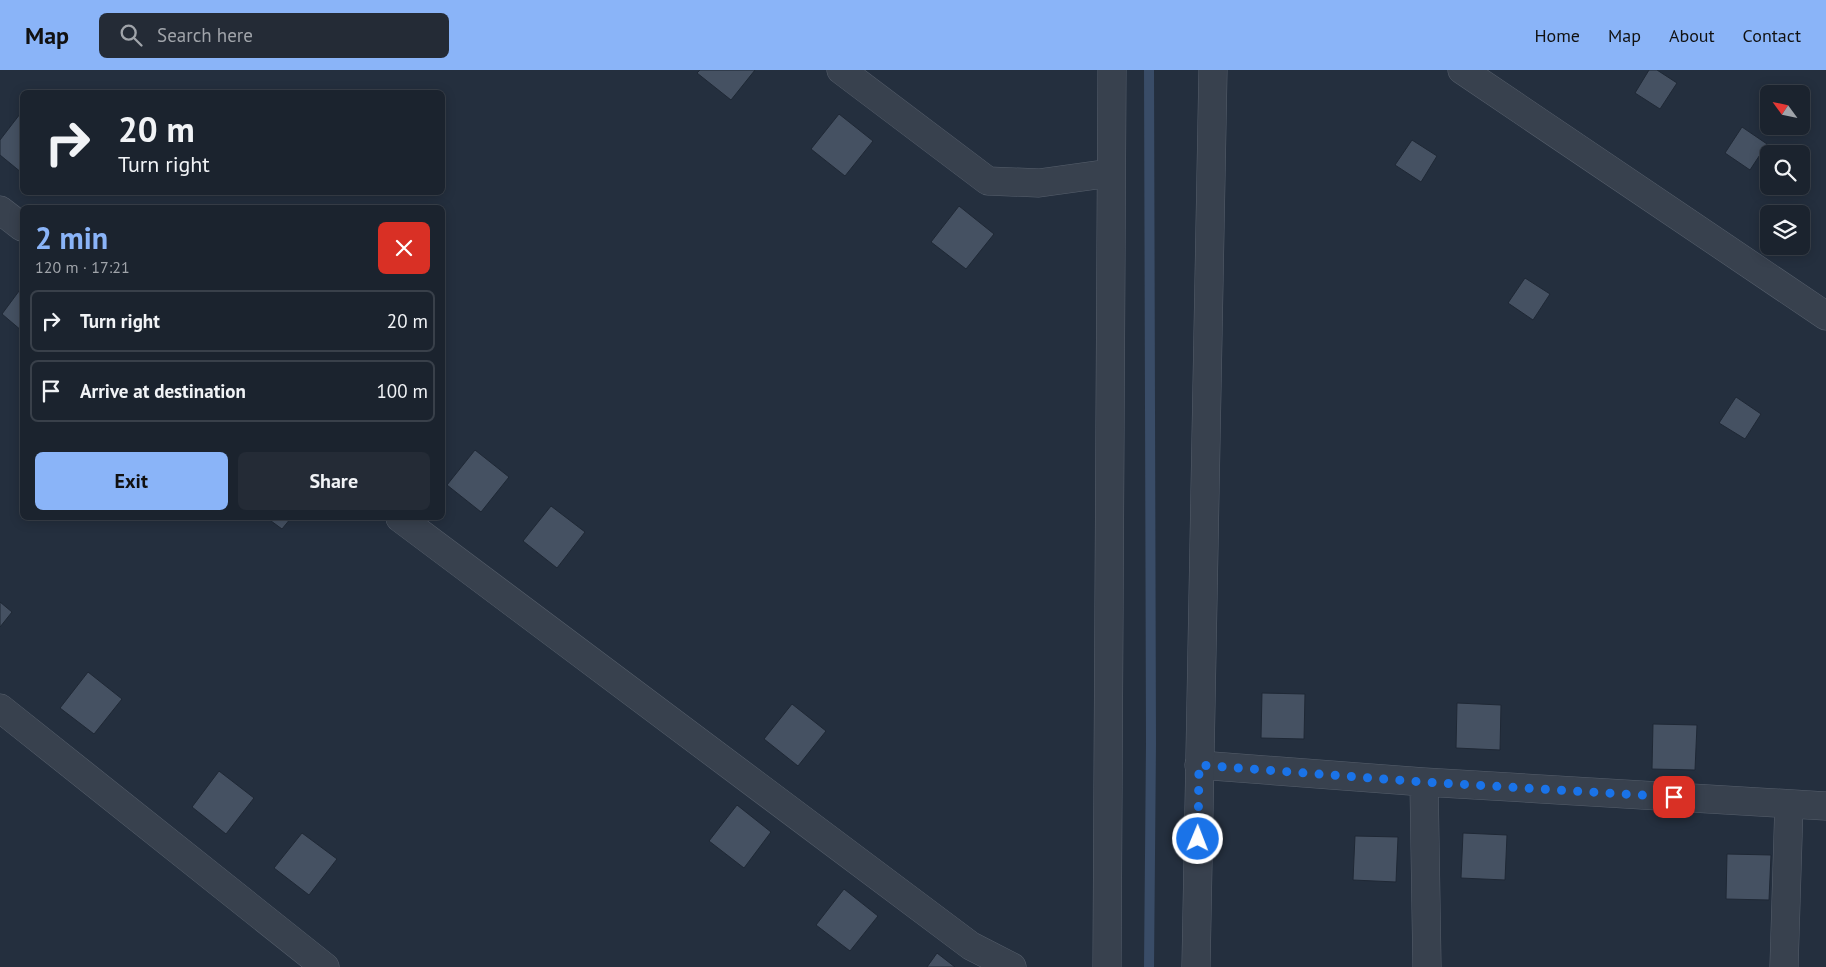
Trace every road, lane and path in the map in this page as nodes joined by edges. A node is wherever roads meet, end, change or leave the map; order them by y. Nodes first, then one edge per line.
1 (841, 70) edge
2 (1112, 70) edge
3 (1213, 70) edge
4 (1462, 70) edge
5 (1111, 173) junction
6 (0, 210) edge
7 (20, 225) edge
8 (1826, 316) edge
9 (403, 520) edge
10 (0, 708) edge
11 (1199, 765) junction
12 (1424, 782) junction
13 (1789, 804) junction
14 (1826, 806) edge
15 (324, 967) edge
16 (1012, 967) edge
17 (1107, 967) edge
18 (1196, 967) edge
19 (1427, 967) edge
20 (1784, 967) edge

1 - 5 street
2 - 5 street
3 - 11 street
4 - 8 street
5 - 17 street
6 - 7 street
9 - 16 street
10 - 15 street
11 - 12 street
11 - 18 street
12 - 13 street
12 - 19 street
13 - 14 street
13 - 20 street

